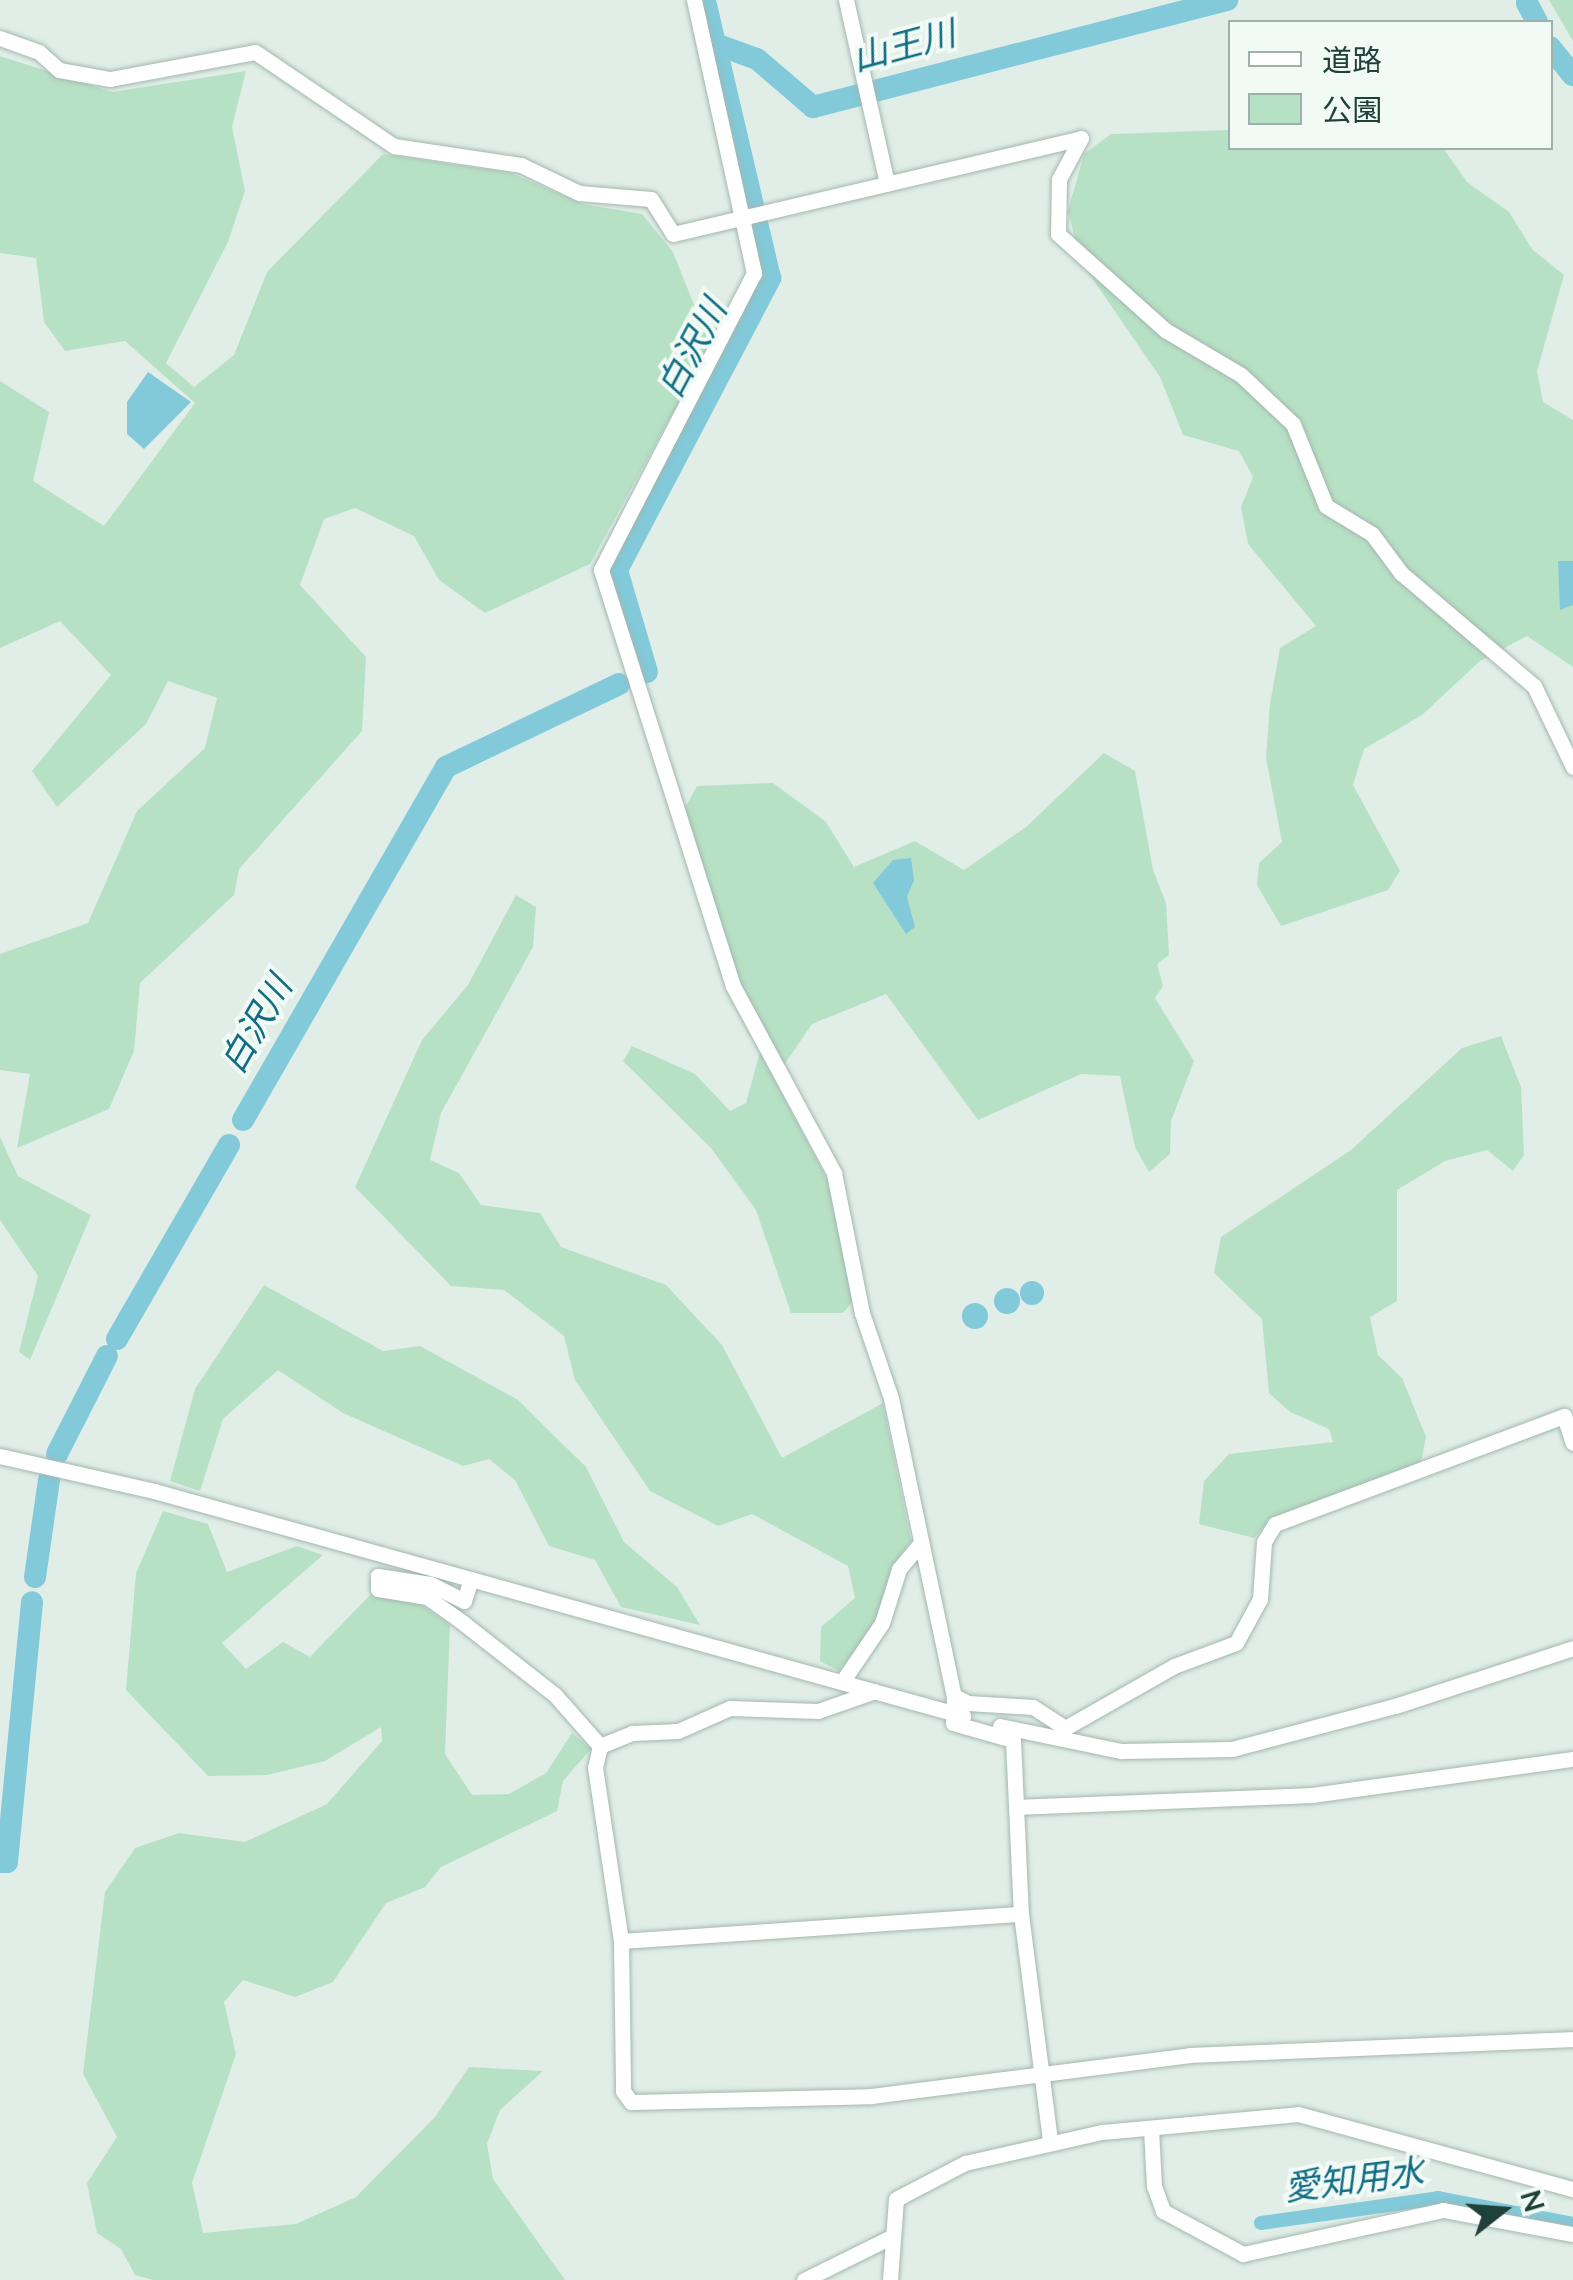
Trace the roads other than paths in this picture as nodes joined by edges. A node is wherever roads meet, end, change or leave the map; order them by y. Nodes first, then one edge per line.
1 (694, 0) edge
2 (846, 0) edge
3 (0, 38) edge
4 (887, 183) junction
5 (738, 216) junction
6 (1573, 767) edge
7 (1573, 1443) edge
8 (0, 1456) edge
9 (919, 1545) junction
10 (472, 1579) junction
11 (1573, 1648) edge
12 (842, 1682) junction
13 (875, 1692) junction
14 (954, 1696) junction
15 (954, 1714) junction
16 (600, 1746) junction
17 (1573, 1759) edge
18 (1016, 1807) junction
19 (1021, 1914) junction
20 (621, 1941) junction
21 (1573, 2039) edge
22 (1039, 2074) junction
23 (1151, 2129) junction
24 (1050, 2140) junction
25 (1573, 2188) edge
26 (1573, 2234) edge
27 (893, 2236) junction
28 (804, 2280) edge
29 (890, 2280) edge

1 - 5 street
2 - 4 street
3 - 5 street
4 - 5 street
4 - 6 street
5 - 9 street
7 - 14 street
8 - 10 street
9 - 12 street
9 - 14 street
10 - 12 street
10 - 16 street
11 - 15 street
12 - 13 street
13 - 15 street
13 - 16 street
14 - 15 street
15 - 18 street
16 - 20 street
17 - 18 street
18 - 19 street
19 - 20 street
19 - 22 street
20 - 22 street
21 - 22 street
22 - 24 street
23 - 24 street
23 - 25 street
23 - 26 street
24 - 27 street
27 - 28 street
27 - 29 street

